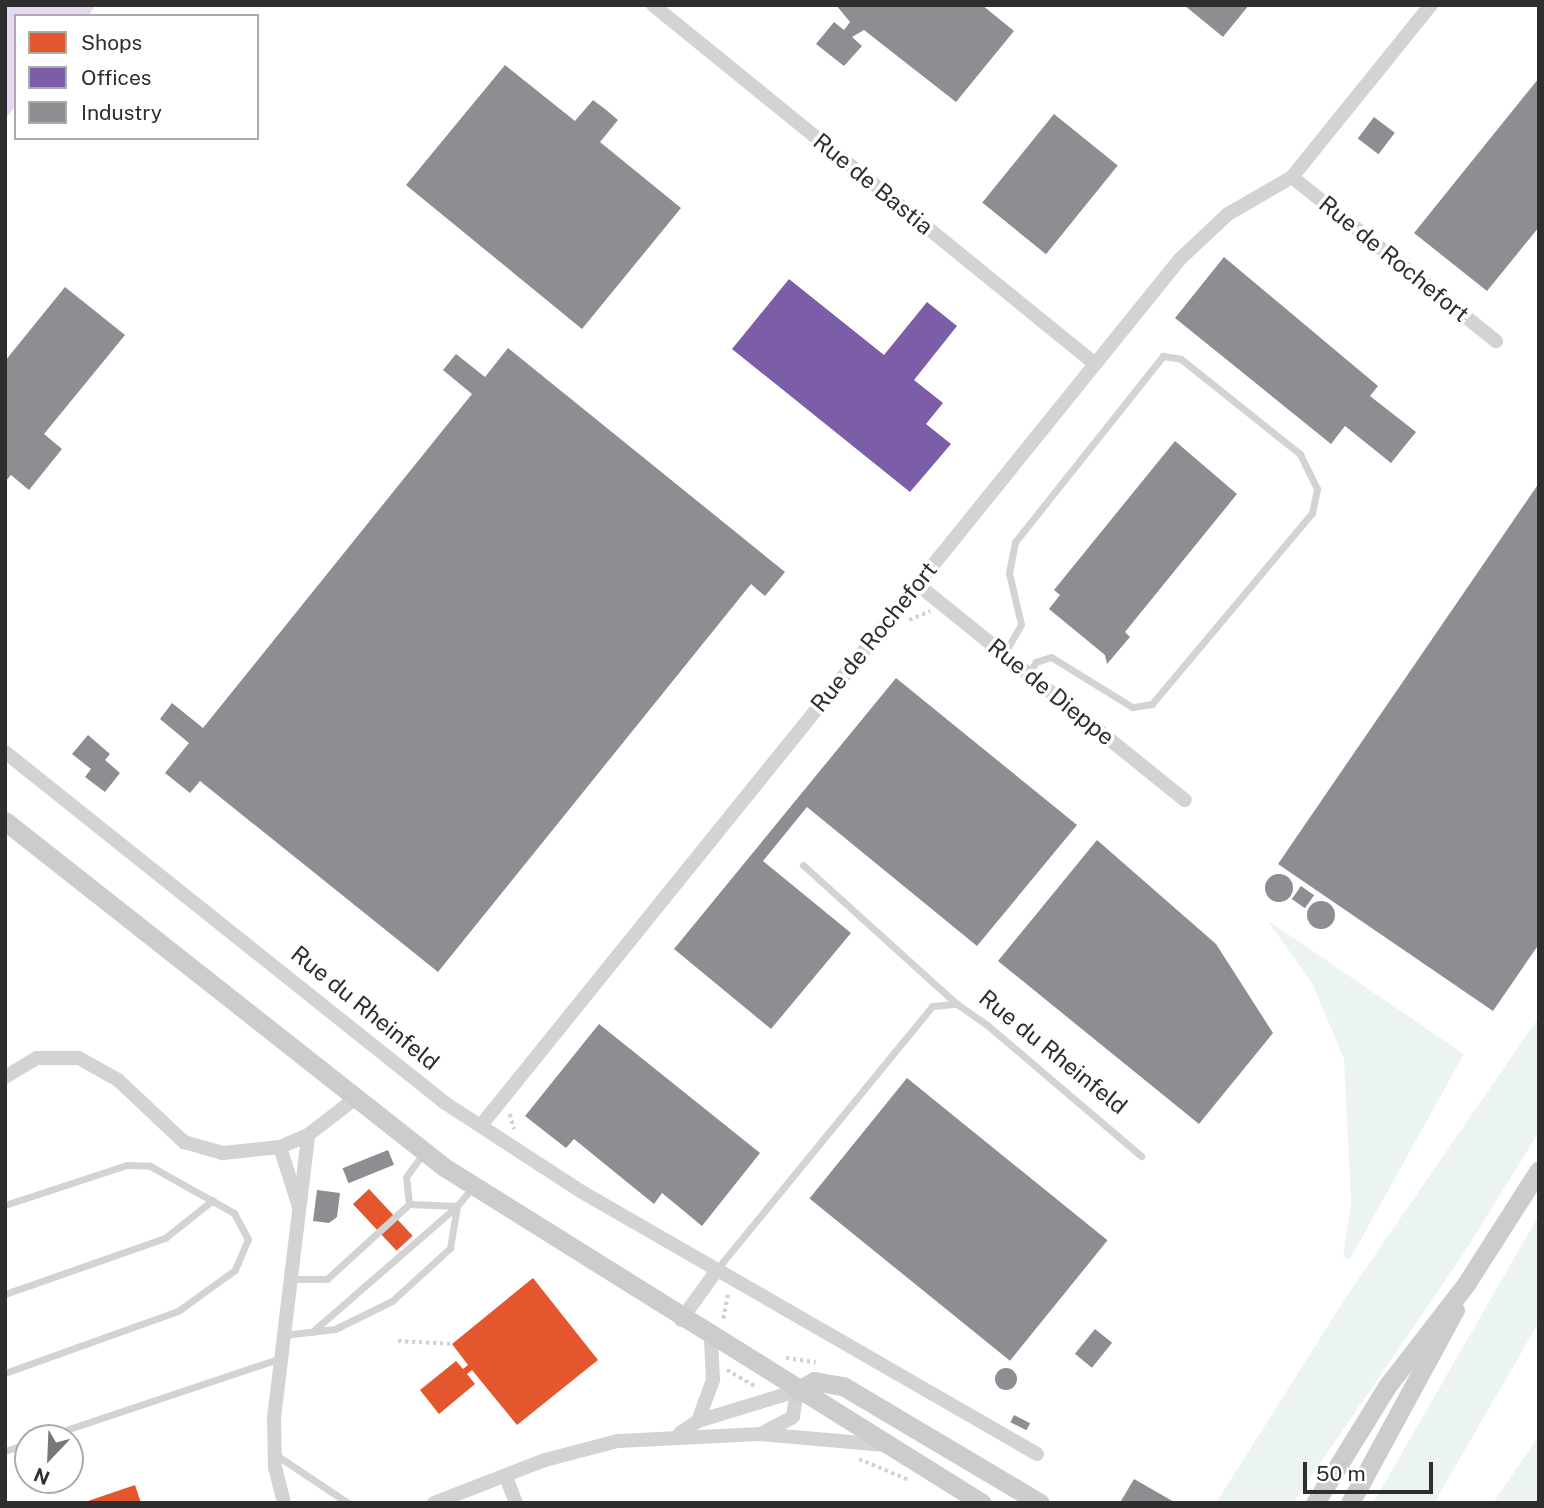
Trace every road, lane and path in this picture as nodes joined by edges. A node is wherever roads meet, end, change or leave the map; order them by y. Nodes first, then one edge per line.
1 (653, 5) edge
2 (1431, 5) edge
3 (1292, 177) junction
4 (1496, 341) dead end
5 (1094, 363) junction
6 (918, 584) junction
7 (939, 602) junction
8 (900, 629) dead end
9 (1004, 654) junction
10 (1028, 673) junction
11 (5, 751) edge
12 (1185, 800) dead end
13 (5, 821) edge
14 (803, 865) dead end
15 (957, 1004) junction
16 (5, 1077) edge
17 (352, 1101) junction
18 (512, 1107) dead end
19 (482, 1124) junction
20 (308, 1135) junction
21 (519, 1139) dead end
22 (280, 1147) junction
23 (424, 1153) junction
24 (1141, 1156) dead end
25 (1539, 1170) edge
26 (473, 1186) junction
27 (213, 1200) junction
28 (409, 1204) junction
29 (5, 1205) edge
30 (457, 1206) junction
31 (299, 1207) junction
32 (717, 1270) junction
33 (290, 1278) junction
34 (1466, 1284) junction
35 (5, 1294) edge
36 (681, 1320) junction
37 (311, 1332) junction
38 (283, 1335) junction
39 (711, 1339) junction
40 (397, 1341) dead end
41 (452, 1345) dead end
42 (281, 1358) junction
43 (726, 1369) dead end
44 (5, 1373) edge
45 (797, 1391) junction
46 (767, 1393) dead end
47 (698, 1421) junction
48 (83, 1424) edge
49 (680, 1433) junction
50 (760, 1434) junction
51 (886, 1445) junction
52 (853, 1452) dead end
53 (273, 1453) junction
54 (1037, 1454) dead end
55 (506, 1477) junction
56 (918, 1484) dead end
57 (284, 1503) edge
58 (348, 1503) edge
59 (434, 1503) edge
60 (516, 1503) edge
61 (982, 1503) edge
62 (1040, 1503) edge
63 (1315, 1503) edge
64 (1350, 1503) edge

1 - 5 street, Rue de Bastia
2 - 3 street, Rue de Rochefort
3 - 4 street, Rue de Rochefort
3 - 5 street, Rue de Rochefort
5 - 6 street, Rue de Rochefort
6 - 7 street, Rue de Dieppe
6 - 19 street, Rue de Rochefort
7 - 8 path
7 - 9 street, Rue de Dieppe
9 - 10 street, Rue de Dieppe
9 - 10 lane
10 - 12 street, Rue de Dieppe
11 - 19 street, Rue du Rheinfeld
13 - 17 street
14 - 15 lane
15 - 24 lane, Rue du Rheinfeld
15 - 32 lane, Rue du Rheinfeld
16 - 22 street
17 - 20 street
17 - 23 street
18 - 21 path
19 - 32 street, Rue du Rheinfeld
20 - 22 street
20 - 31 street
22 - 31 street
23 - 26 street
23 - 28 lane
25 - 34 street
26 - 30 lane
26 - 36 street
27 - 29 lane
27 - 35 lane
27 - 44 lane
28 - 30 lane
28 - 33 lane
30 - 37 lane
30 - 37 lane
31 - 33 street
32 - 36 street, Rue du Rheinfeld
32 - 54 street, Rue du Rheinfeld
33 - 38 street
34 - 63 street
34 - 64 street
36 - 39 street
37 - 38 lane
38 - 42 street
39 - 45 street
39 - 47 street
40 - 41 path
42 - 48 lane
42 - 53 street
43 - 46 path
45 - 47 street
45 - 50 street
45 - 51 street
45 - 62 street
47 - 49 street
49 - 50 street
49 - 55 street
50 - 51 street
51 - 61 street
52 - 56 path
53 - 57 street
53 - 58 lane
55 - 59 street
55 - 60 street

